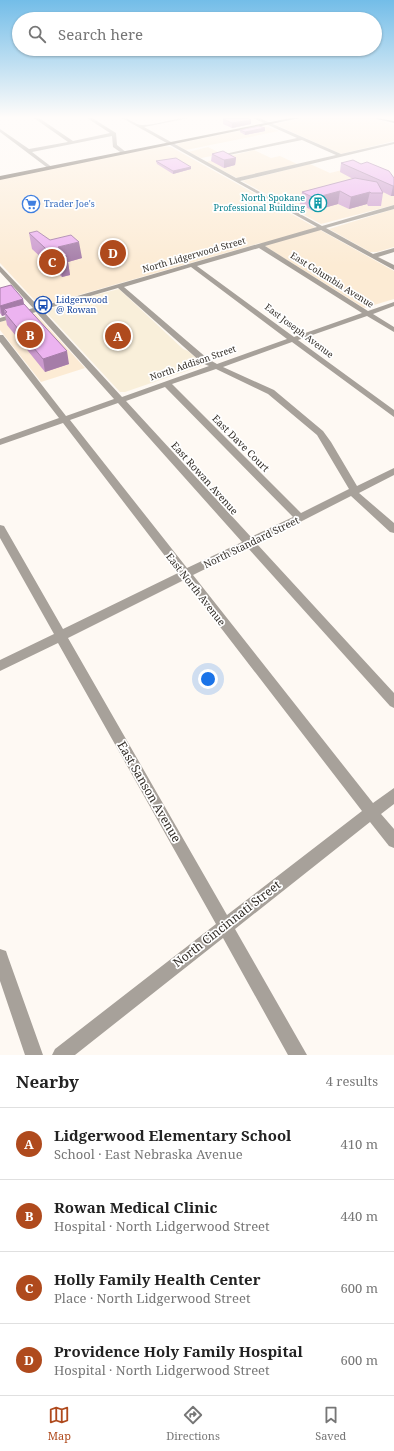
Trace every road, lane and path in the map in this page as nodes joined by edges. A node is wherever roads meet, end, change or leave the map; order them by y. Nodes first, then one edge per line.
1 (42, 167) edge
2 (44, 167) edge
3 (212, 167) edge
4 (291, 167) edge
5 (0, 175) edge
6 (0, 178) edge
7 (236, 180) junction
8 (394, 207) edge
9 (321, 228) junction
10 (259, 245) junction
11 (394, 250) edge
12 (373, 256) junction
13 (192, 265) junction
14 (0, 268) edge
15 (394, 268) edge
16 (119, 286) junction
17 (394, 304) edge
18 (38, 309) junction
19 (367, 313) junction
20 (0, 320) edge
21 (394, 330) edge
22 (0, 336) edge
23 (293, 338) junction
24 (215, 366) junction
25 (166, 383) junction
26 (120, 399) junction
27 (394, 414) edge
28 (65, 419) junction
29 (0, 442) edge
30 (394, 471) edge
31 (353, 491) junction
32 (300, 518) junction
33 (0, 529) edge
34 (394, 529) edge
35 (249, 543) junction
36 (185, 574) junction
37 (61, 636) junction
38 (0, 666) edge
39 (394, 702) edge
40 (394, 795) edge
41 (371, 811) junction
42 (394, 841) edge
43 (225, 926) junction
44 (0, 957) edge
45 (34, 1055) edge
46 (61, 1055) edge
47 (298, 1055) edge

1 - 5 main road
2 - 6 main road
3 - 7 street
4 - 7 street
7 - 9 street
8 - 9 street, North Lidgerwood Street
9 - 10 street, North Lidgerwood Street
9 - 12 street
10 - 13 street, North Lidgerwood Street
10 - 19 street, East Columbia Avenue
11 - 12 street
12 - 15 street
13 - 16 street, North Lidgerwood Street
13 - 23 street, East Joseph Avenue
14 - 18 street, East Rowan Avenue
16 - 18 street, North Lidgerwood Street
16 - 24 street
17 - 19 street, North Addison Street
18 - 20 street, North Lidgerwood Street
18 - 26 street, East Rowan Avenue
19 - 21 street, East Columbia Avenue
19 - 23 street, North Addison Street
22 - 28 street, East North Avenue
23 - 24 street, North Addison Street
23 - 27 street, East Joseph Avenue
24 - 25 street, North Addison Street
24 - 31 street
25 - 26 street, North Addison Street
25 - 32 street, East Dave Court
26 - 28 street, North Addison Street
26 - 35 street, East Rowan Avenue
28 - 29 street, North Addison Street
28 - 36 street, East North Avenue
30 - 31 street, North Standard Street
31 - 32 street, North Standard Street
31 - 34 street
32 - 35 street, North Standard Street
33 - 37 street, East Sanson Avenue
35 - 36 street, North Standard Street
35 - 39 street, East Rowan Avenue
36 - 37 street, North Standard Street
36 - 41 street, East North Avenue
37 - 38 street, North Standard Street
37 - 43 street, East Sanson Avenue
40 - 41 street, North Cincinnati Street
41 - 42 street, East North Avenue
41 - 43 street, North Cincinnati Street
43 - 46 street, North Cincinnati Street
43 - 47 street, East Sanson Avenue
44 - 45 street

